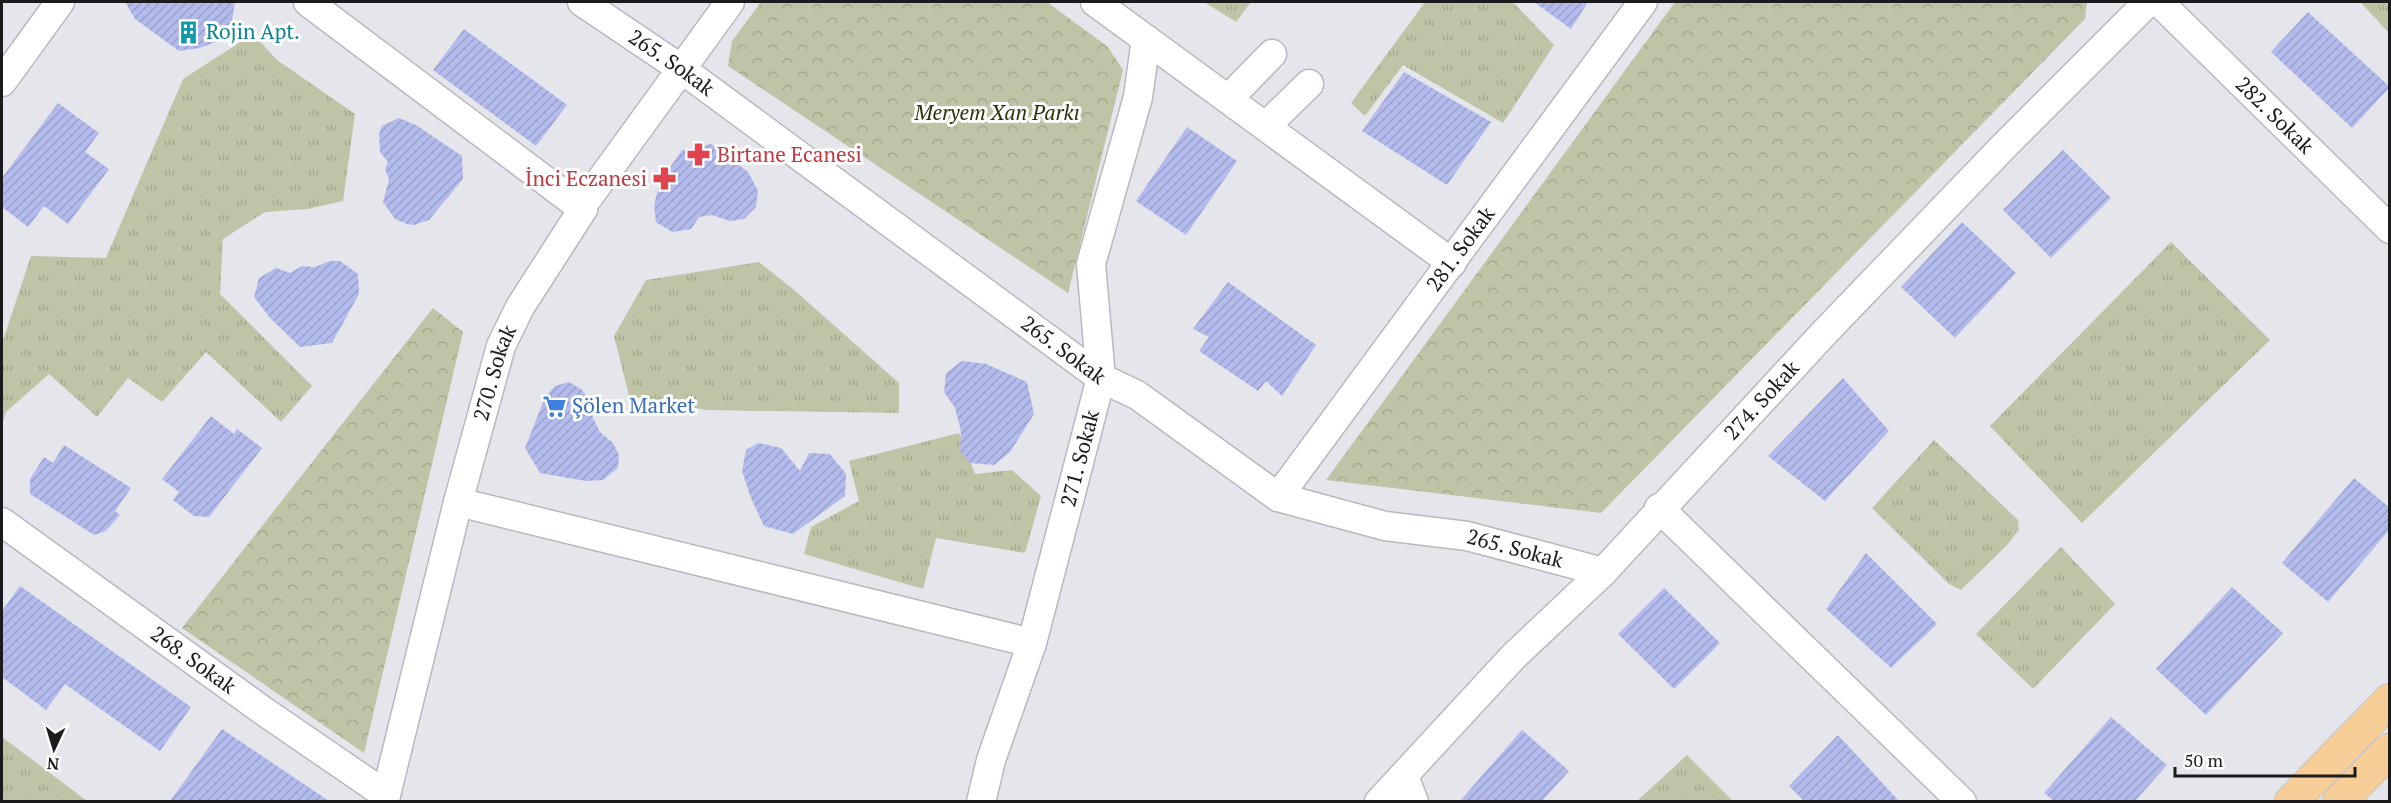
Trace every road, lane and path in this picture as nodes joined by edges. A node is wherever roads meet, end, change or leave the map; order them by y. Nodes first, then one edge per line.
1 (60, 2) edge
2 (308, 2) edge
3 (582, 2) edge
4 (730, 2) edge
5 (1095, 2) edge
6 (1643, 2) edge
7 (2148, 2) edge
8 (2159, 2) edge
9 (1146, 39) junction
10 (1272, 54) dead end
11 (680, 68) junction
12 (2, 82) edge
13 (1309, 84) dead end
14 (1228, 99) junction
15 (1266, 126) junction
16 (583, 209) junction
17 (2390, 229) edge
18 (1452, 263) junction
19 (1101, 378) junction
20 (1278, 497) junction
21 (458, 502) junction
22 (1659, 508) junction
23 (2, 522) edge
24 (1603, 572) junction
25 (1032, 643) junction
26 (2390, 700) edge
27 (2390, 750) edge
28 (1409, 789) edge
29 (384, 798) edge
30 (981, 801) edge
31 (1379, 801) edge
32 (1962, 801) edge
33 (2291, 801) edge
34 (2339, 801) edge

1 - 12 street
2 - 16 street
3 - 11 street, 265. Sokak
4 - 11 street, 270. Sokak
5 - 9 street
6 - 18 street, 281. Sokak
7 - 22 street, 274. Sokak
8 - 17 street, 282. Sokak
9 - 14 street
9 - 19 street, 271. Sokak
10 - 14 street
11 - 16 street, 270. Sokak
11 - 19 street, 265. Sokak
13 - 15 street
14 - 15 street
15 - 18 street
16 - 21 street, 270. Sokak
18 - 20 street, 281. Sokak
19 - 20 street, 265. Sokak
19 - 25 street, 271. Sokak
20 - 24 street, 265. Sokak
21 - 25 street
21 - 29 street, 270. Sokak
22 - 24 street, 274. Sokak
22 - 32 street
23 - 29 street, 268. Sokak
24 - 28 street, 274. Sokak
25 - 30 street, 271. Sokak
26 - 33 main road
27 - 34 main road
28 - 31 street, 274. Sokak

